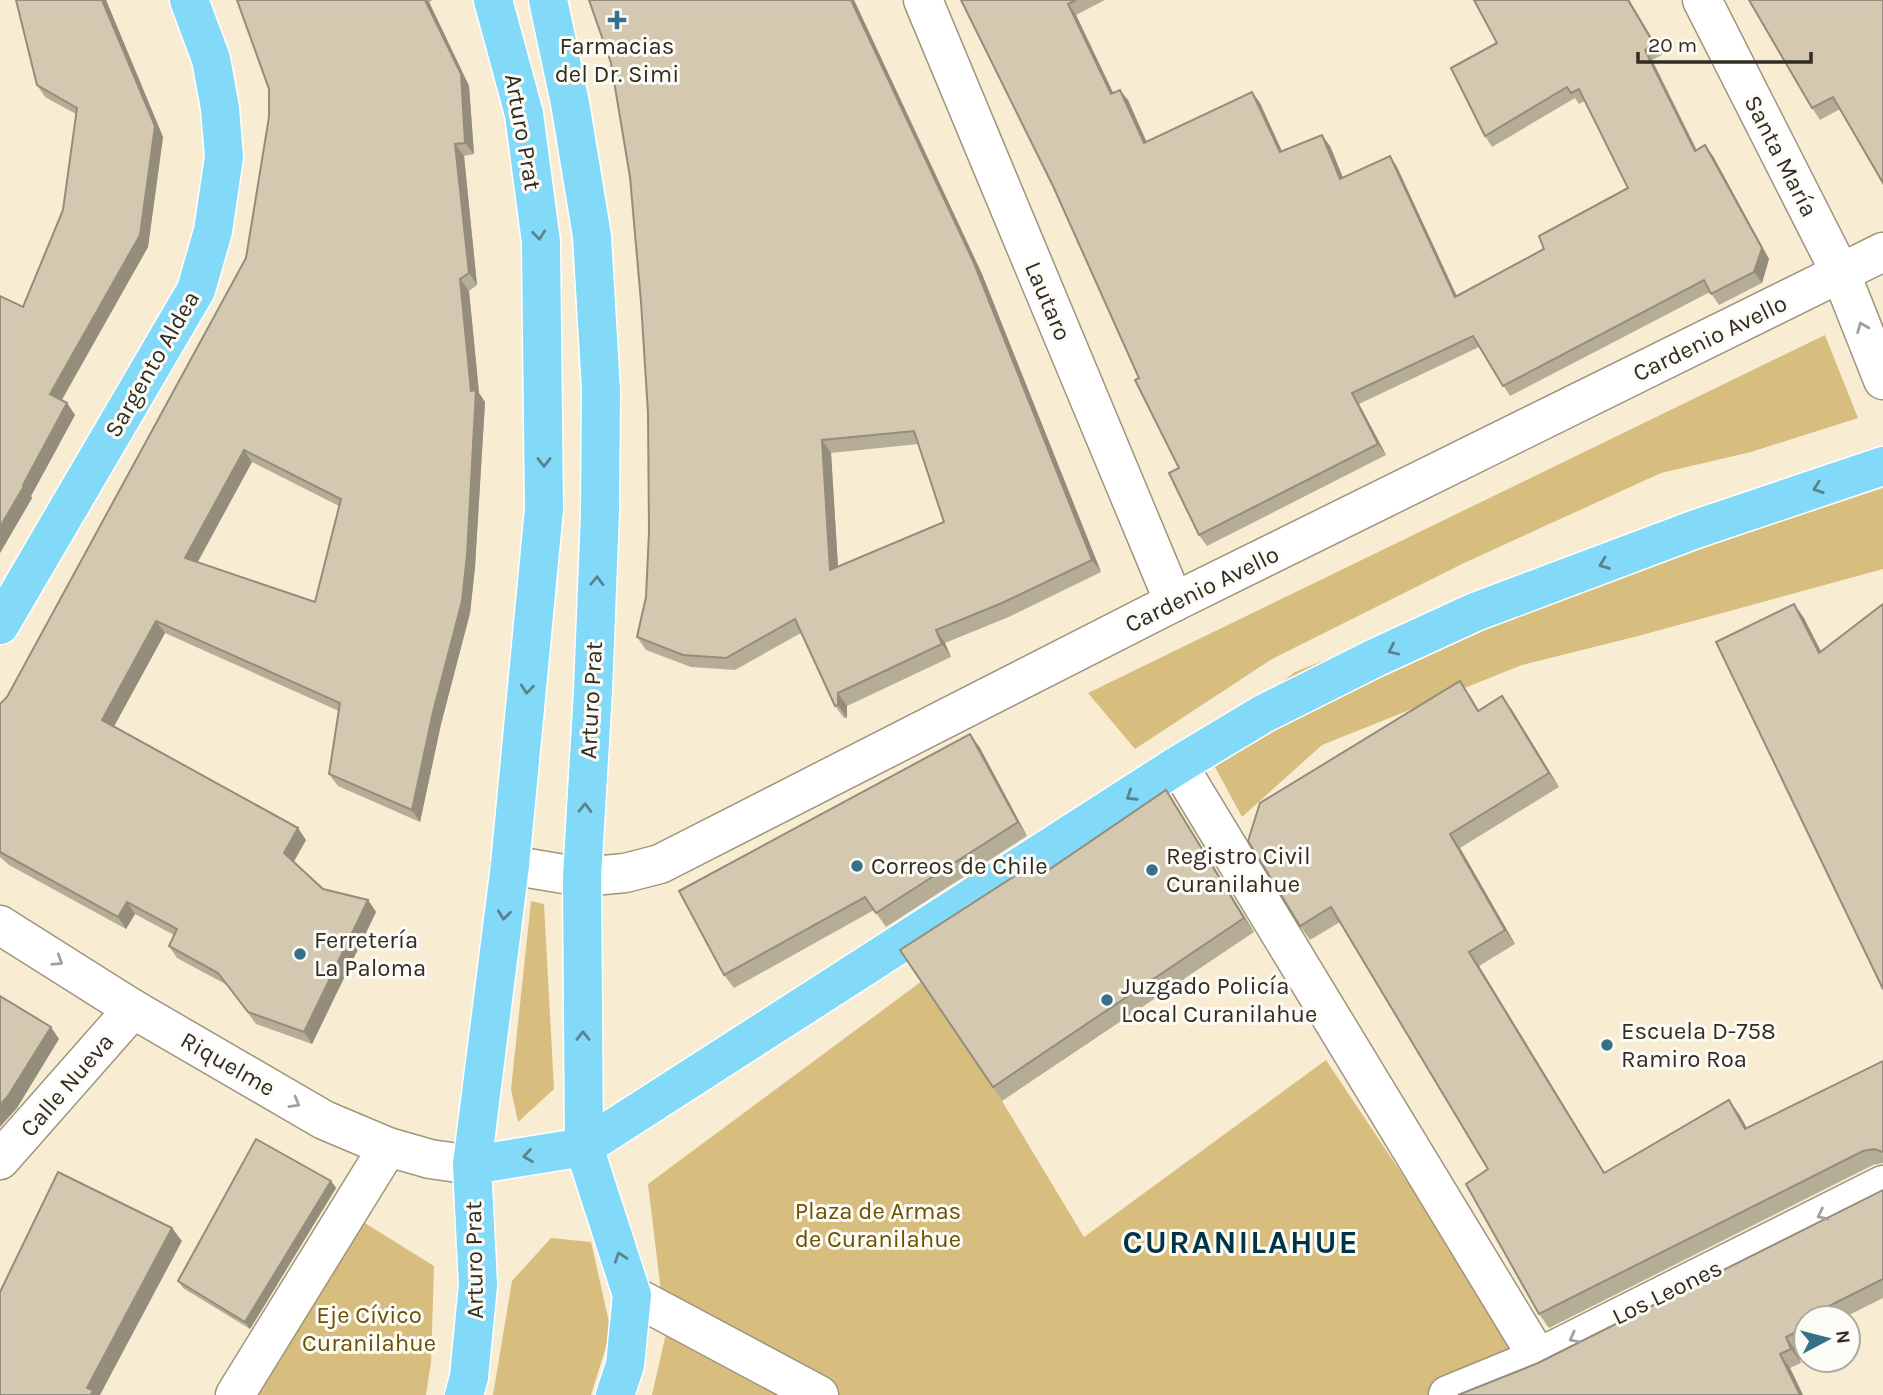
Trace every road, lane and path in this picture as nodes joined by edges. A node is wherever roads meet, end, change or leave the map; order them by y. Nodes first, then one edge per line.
1 (189, 0) edge
2 (493, 0) edge
3 (548, 0) edge
4 (923, 0) edge
5 (1702, 0) edge
6 (1883, 252) edge
7 (1841, 274) junction
8 (1883, 380) edge
9 (1883, 466) edge
10 (1174, 602) junction
11 (0, 625) edge
12 (1178, 765) junction
13 (510, 866) junction
14 (582, 877) junction
15 (0, 925) edge
16 (133, 1009) junction
17 (388, 1147) junction
18 (584, 1147) junction
19 (0, 1160) edge
20 (472, 1165) junction
21 (1883, 1185) edge
22 (632, 1295) junction
23 (1538, 1358) junction
24 (235, 1395) edge
25 (464, 1395) edge
26 (615, 1395) edge
27 (819, 1395) edge
28 (1448, 1395) edge

1 - 11 main road, Sargento Aldea
2 -> 13 main road, Arturo Prat
14 -> 3 main road, Arturo Prat
4 - 10 street, Lautaro
5 - 7 street, Santa María
6 - 7 street, Cardenio Avello
8 -> 7 street, Santa María
7 - 10 street, Cardenio Avello
9 -> 12 main road
10 - 14 street, Cardenio Avello
12 -> 18 main road
12 - 23 street
13 - 14 street, Cardenio Avello
13 -> 20 main road, Arturo Prat
18 -> 14 main road, Arturo Prat
15 -> 16 street, Riquelme
16 -> 17 street, Riquelme
16 - 19 street, Calle Nueva
17 - 20 street, Riquelme
17 - 24 street
18 -> 20 main road
22 -> 18 main road, Arturo Prat
20 - 25 main road, Arturo Prat
21 -> 23 street, Los Leones
22 - 26 main road, Arturo Prat
22 - 27 street
23 - 28 street, Los Leones

